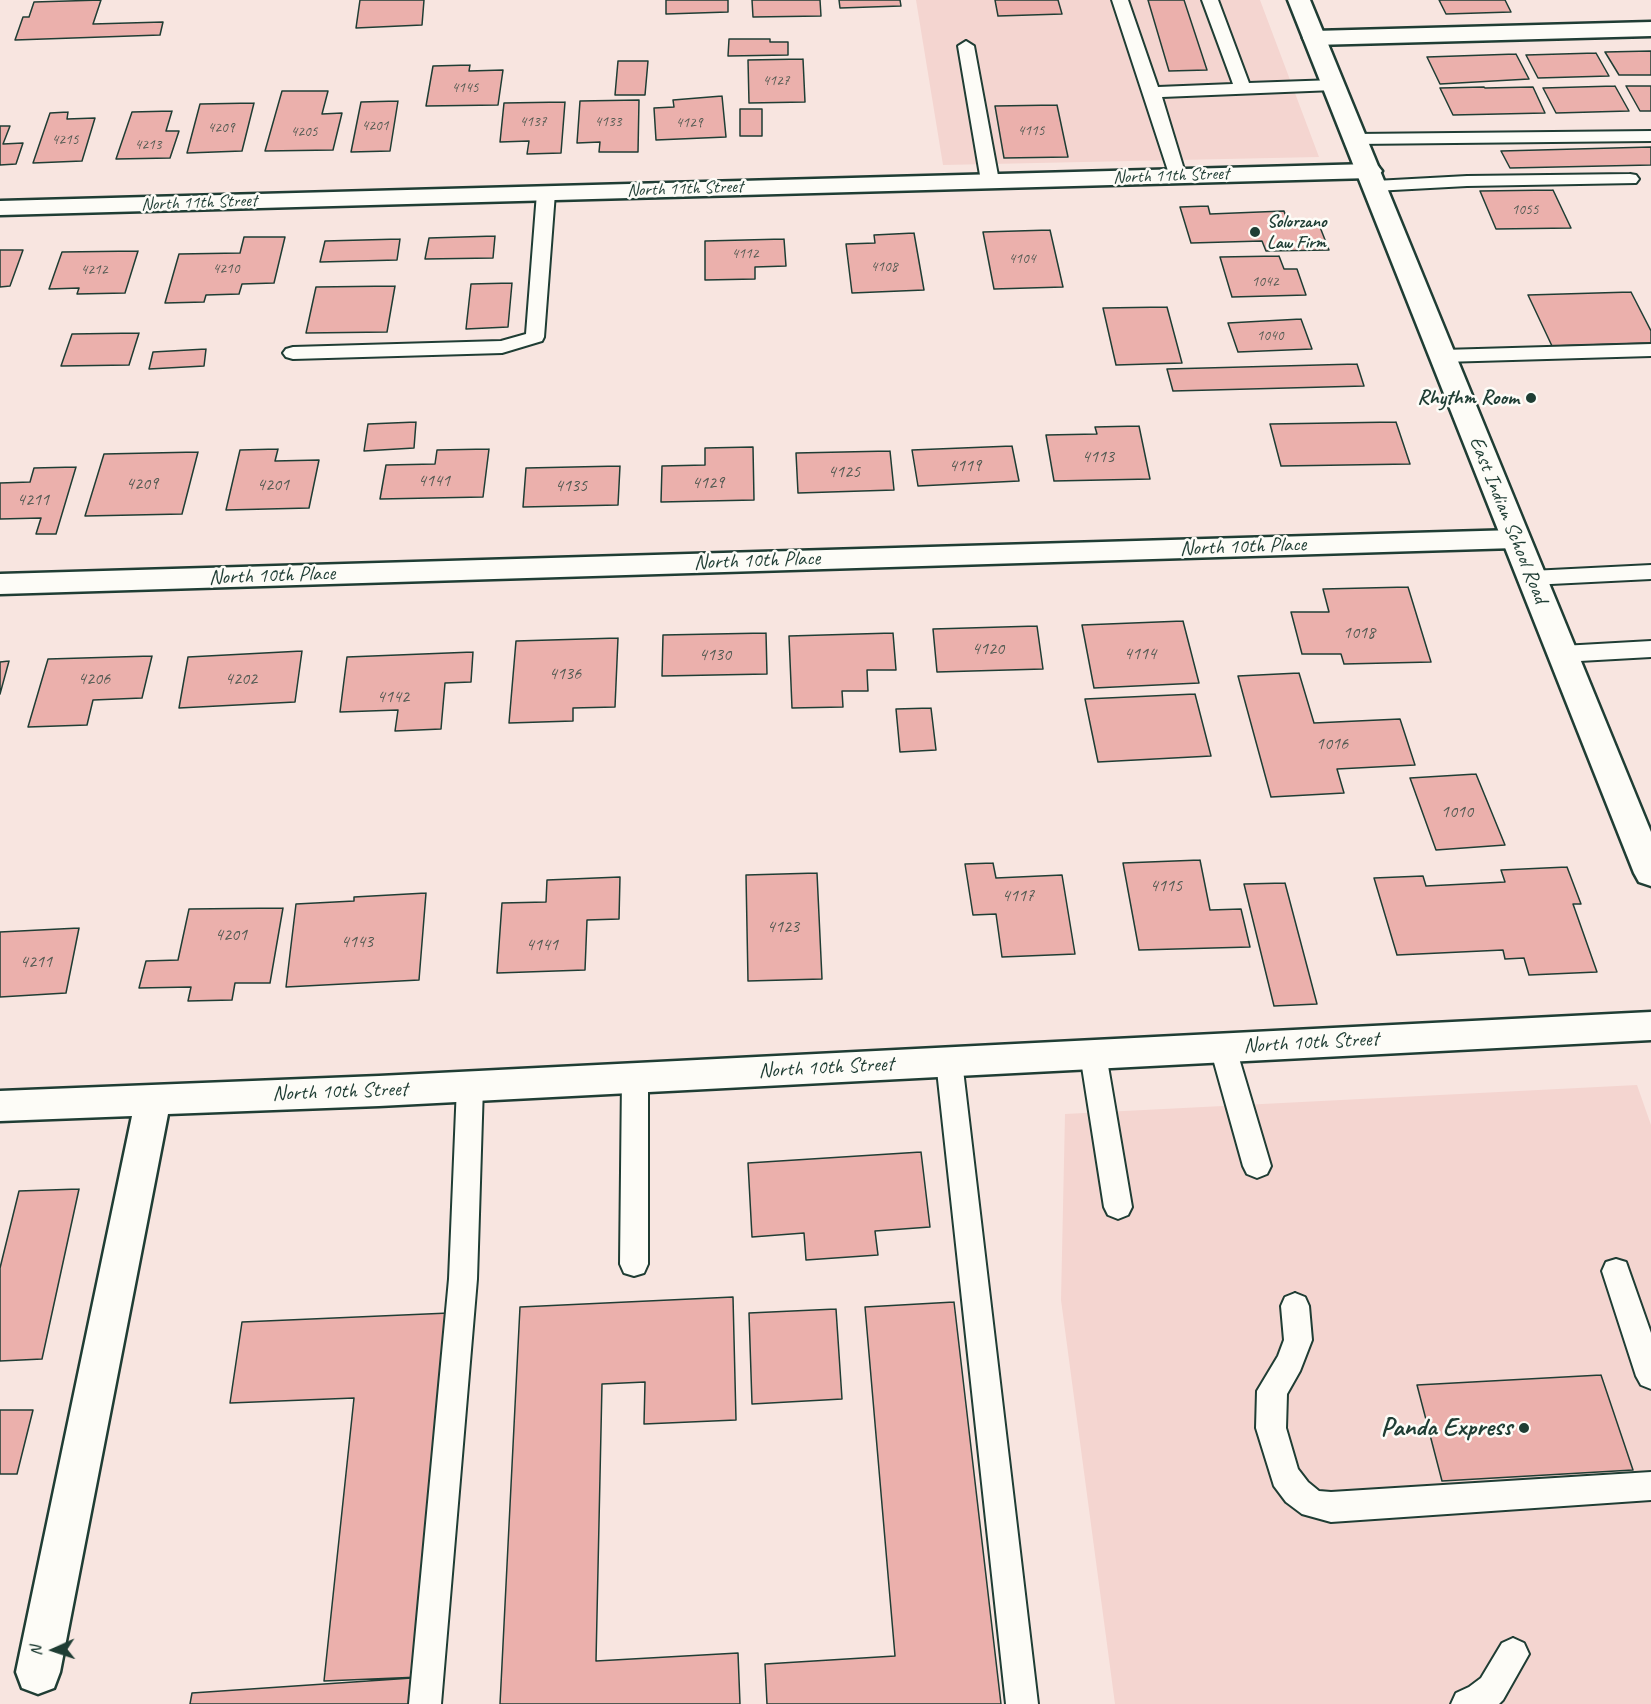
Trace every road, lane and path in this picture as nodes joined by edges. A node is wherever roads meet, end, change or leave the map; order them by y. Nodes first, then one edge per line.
1 (1120, 0) edge
2 (1210, 0) edge
3 (1299, 0) edge
4 (1651, 29) edge
5 (1314, 38) junction
6 (966, 46) dead end
7 (1334, 85) junction
8 (1243, 88) junction
9 (1152, 92) junction
10 (1651, 136) edge
11 (1356, 139) junction
12 (1177, 176) junction
13 (1372, 178) junction
14 (1630, 179) dead end
15 (990, 181) junction
16 (546, 193) junction
17 (0, 208) edge
18 (1651, 350) edge
19 (293, 353) dead end
20 (1443, 356) junction
21 (1515, 538) junction
22 (1651, 572) edge
23 (1532, 578) junction
24 (0, 584) edge
25 (1651, 649) edge
26 (1562, 654) junction
27 (1645, 844) edge
28 (1651, 873) edge
29 (1651, 1026) edge
30 (1223, 1048) junction
31 (1093, 1054) junction
32 (949, 1061) junction
33 (635, 1078) junction
34 (470, 1086) junction
35 (153, 1100) junction
36 (0, 1106) edge
37 (1257, 1166) dead end
38 (1118, 1207) dead end
39 (634, 1264) dead end
40 (1616, 1271) dead end
41 (1295, 1306) dead end
42 (1651, 1376) edge
43 (1651, 1486) edge
44 (1513, 1654) dead end
45 (38, 1672) dead end
46 (425, 1704) edge
47 (1022, 1704) edge
48 (1467, 1704) edge

1 - 9 lane
2 - 8 lane
3 - 5 street, East Indian School Road
4 - 5 street
5 - 7 street, East Indian School Road
6 - 15 lane
7 - 8 lane
7 - 11 street, East Indian School Road
8 - 9 lane
9 - 12 lane
10 - 11 lane
11 - 13 street, East Indian School Road
12 - 13 street, North 11th Street
12 - 15 street, North 11th Street
13 - 14 lane
13 - 20 street, East Indian School Road
15 - 16 street, North 11th Street
16 - 17 street, North 11th Street
16 - 19 lane
18 - 20 lane
20 - 21 street, East Indian School Road
21 - 23 street, East Indian School Road
21 - 24 street, North 10th Place
22 - 23 lane
23 - 26 street, East Indian School Road
25 - 26 lane
26 - 27 street, East Indian School Road
27 - 28 street, East Indian School Road
29 - 30 street, North 10th Street
30 - 31 street, North 10th Street
30 - 37 lane
31 - 32 street, North 10th Street
31 - 38 lane
32 - 33 street, North 10th Street
32 - 47 lane
33 - 34 street, North 10th Street
33 - 39 lane
34 - 35 street, North 10th Street
34 - 46 lane
35 - 36 street, North 10th Street
35 - 45 street
40 - 42 lane
41 - 43 lane
44 - 48 lane

